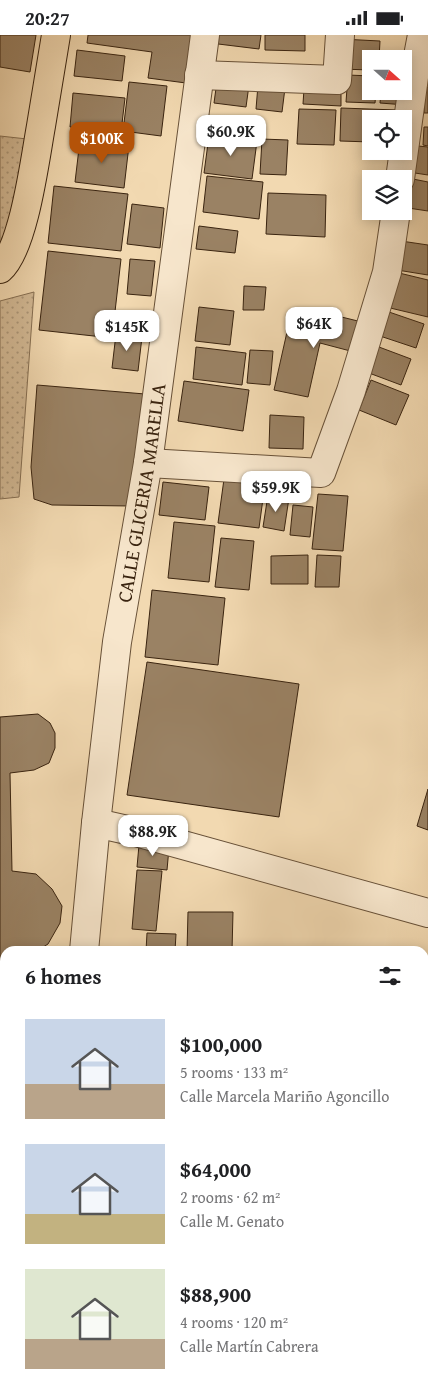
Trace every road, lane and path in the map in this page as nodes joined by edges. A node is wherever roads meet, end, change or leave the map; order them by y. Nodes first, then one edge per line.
1 (56, 35) edge
2 (205, 35) edge
3 (340, 35) edge
4 (422, 35) edge
5 (199, 75) junction
6 (401, 170) edge
7 (395, 220) edge
8 (0, 269) edge
9 (148, 463) junction
10 (96, 823) junction
11 (428, 913) edge
12 (84, 946) edge

1 - 8 main road
2 - 5 street, CALLE GLICERIA MARELLA
3 - 5 street
4 - 6 street
5 - 9 street, CALLE GLICERIA MARELLA
7 - 9 street
9 - 10 street, CALLE GLICERIA MARELLA
10 - 11 street
10 - 12 street, CALLE GLICERIA MARELLA

